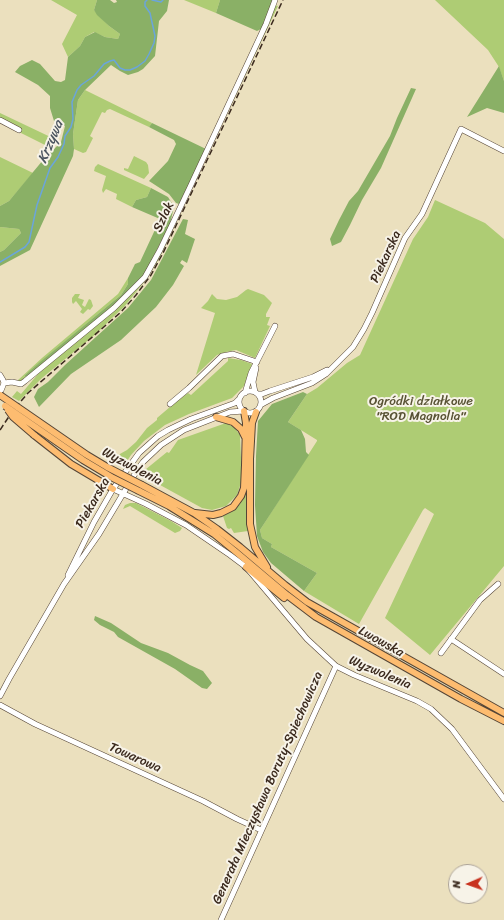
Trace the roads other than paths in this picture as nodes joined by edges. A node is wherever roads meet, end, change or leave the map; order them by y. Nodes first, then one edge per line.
1 (275, 0) edge
2 (0, 120) edge
3 (19, 130) dead end
4 (504, 152) edge
5 (275, 326) dead end
6 (257, 362) junction
7 (333, 366) junction
8 (0, 375) edge
9 (4, 383) junction
10 (244, 393) junction
11 (256, 393) junction
12 (0, 394) edge
13 (238, 400) junction
14 (3, 404) edge
15 (170, 404) dead end
16 (262, 404) junction
17 (244, 411) junction
18 (256, 412) junction
19 (216, 417) junction
20 (246, 439) junction
21 (141, 488) junction
22 (113, 489) junction
23 (123, 493) junction
24 (194, 513) junction
25 (246, 567) junction
26 (256, 568) joint
27 (271, 573) junction
28 (64, 584) junction
29 (498, 584) dead end
30 (302, 607) junction
31 (452, 639) junction
32 (441, 653) dead end
33 (336, 666) junction
34 (504, 674) edge
35 (0, 696) edge
36 (0, 705) edge
37 (504, 713) edge
38 (504, 721) edge
39 (504, 799) edge
40 (261, 830) junction
41 (221, 920) edge

1 - 9 street, Szlak
2 - 3 street
4 - 7 street, Piekarska
5 - 6 street
6 - 10 street
6 - 11 street
6 - 15 street
7 - 11 street, Piekarska
7 - 16 street, Piekarska
8 - 9 street
9 - 12 street
10 - 11 street
10 - 13 street
11 - 16 street
12 - 21 main road, Wyzwolenia, bridge
13 - 17 street
13 - 22 street, Piekarska
14 - 21 main road, Wyzwolenia, bridge
14 - 22 main road, bridge
16 - 18 street
17 - 18 street
17 - 19 street, Piekarska
17 - 20 main road
18 - 27 main road
19 - 20 main road
19 - 23 street, Piekarska
20 - 24 main road
21 - 24 main road, Wyzwolenia
21 - 26 main road, Wyzwolenia
22 - 23 street, Wyzwolenia
22 - 28 street, Piekarska
23 - 25 street, Wyzwolenia
23 - 28 street, Piekarska
24 - 27 main road, Wyzwolenia
25 - 30 main road
25 - 33 street, Wyzwolenia
26 - 30 main road, Lwowska
27 - 37 main road, Lwowska
28 - 35 street, Piekarska
29 - 31 street
30 - 38 main road, Lwowska
31 - 32 street
31 - 34 street
33 - 39 street, Wyzwolenia
33 - 40 street, Generała Mieczysława Boruty-Spiechowicza
36 - 40 street, Towarowa
40 - 41 street, Generała Mieczysława Boruty-Spiechowicza

